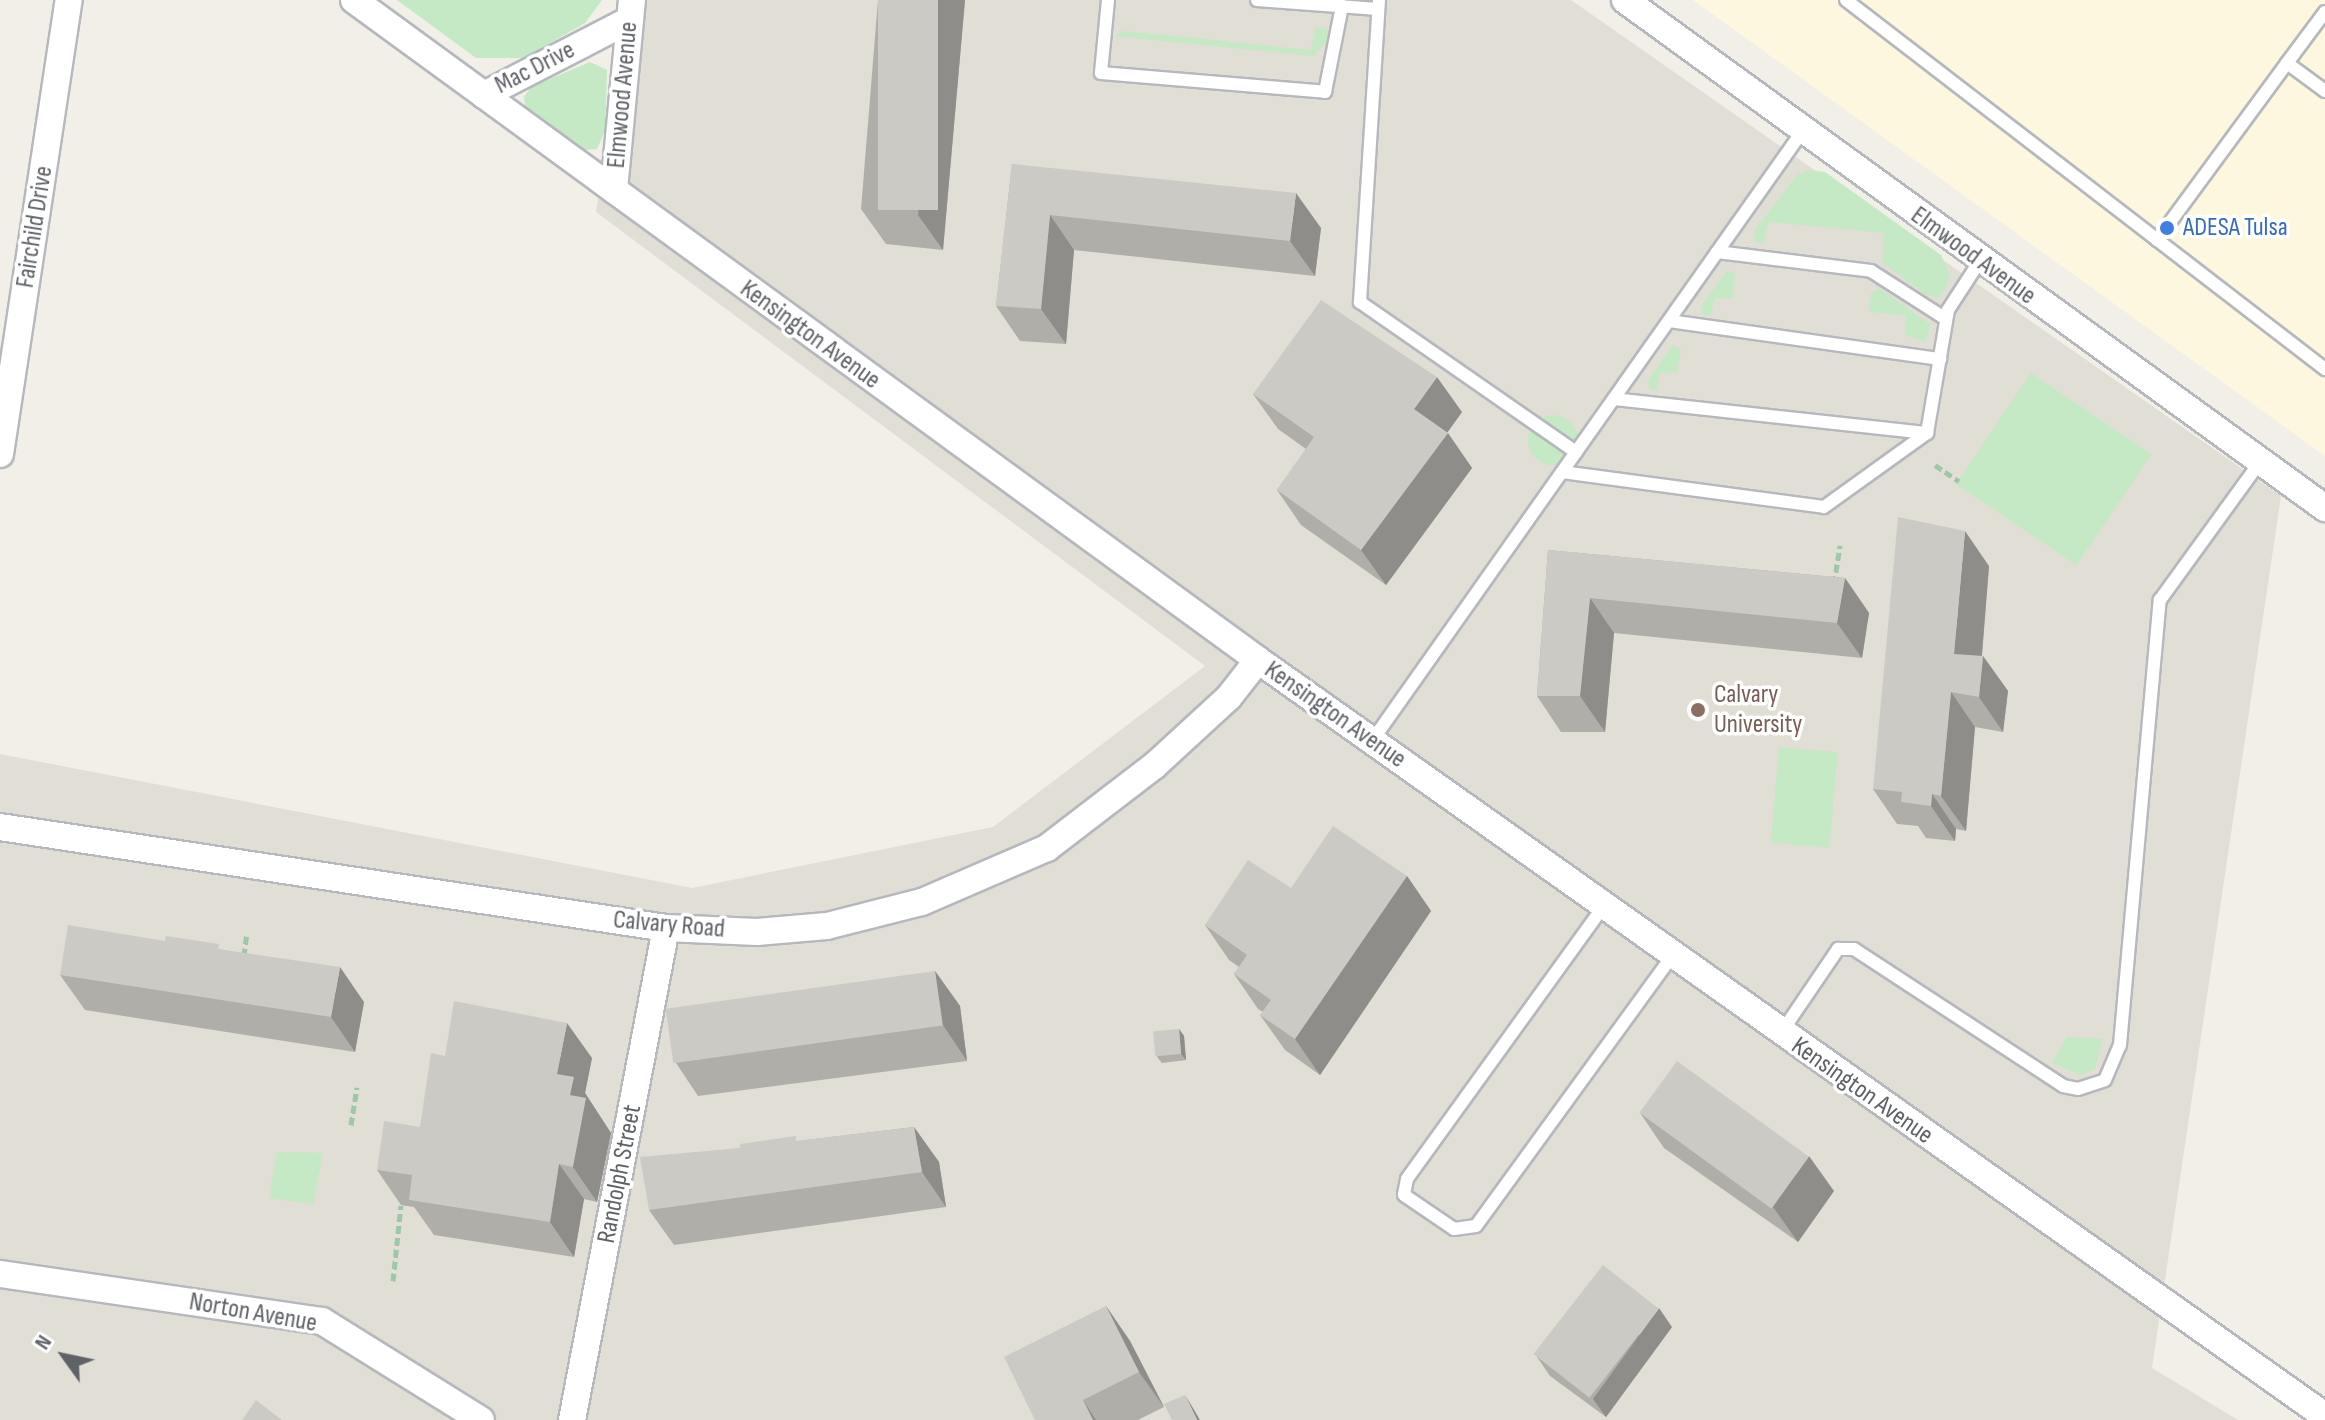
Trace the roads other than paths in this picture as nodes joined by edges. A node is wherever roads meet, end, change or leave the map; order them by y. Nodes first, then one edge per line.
1 (69, 0) edge
2 (354, 0) edge
3 (1108, 0) edge
4 (1257, 0) edge
5 (1625, 0) edge
6 (1846, 0) edge
7 (1378, 4) edge
8 (1342, 6) junction
9 (630, 10) edge
10 (2325, 12) edge
11 (2287, 63) junction
12 (2325, 91) edge
13 (484, 95) junction
14 (1802, 132) junction
15 (614, 190) junction
16 (2157, 240) junction
17 (1717, 252) junction
18 (1980, 261) junction
19 (1946, 319) junction
20 (1669, 321) junction
21 (1940, 359) junction
22 (2325, 369) edge
23 (1614, 399) junction
24 (1927, 433) junction
25 (1576, 452) junction
26 (0, 454) edge
27 (2260, 462) junction
28 (1562, 472) junction
29 (2325, 508) edge
30 (1258, 660) junction
31 (1372, 741) junction
32 (0, 827) edge
33 (1603, 907) junction
34 (666, 928) junction
35 (1672, 956) junction
36 (1781, 1033) junction
37 (0, 1274) edge
38 (2325, 1416) edge
39 (481, 1420) edge
40 (572, 1420) edge

1 - 26 street, Fairchild Drive
2 - 13 street, Kensington Avenue
3 - 8 lane
4 - 8 lane
5 - 14 street, Elmwood Avenue
6 - 16 lane
7 - 8 lane
7 - 25 lane
9 - 13 street, Mac Drive
9 - 15 street, Elmwood Avenue
10 - 11 lane
11 - 12 lane
11 - 16 lane
13 - 15 street, Kensington Avenue
14 - 17 lane
14 - 18 street, Elmwood Avenue
15 - 30 street, Kensington Avenue
16 - 22 lane
17 - 19 lane
17 - 20 lane
18 - 19 lane
18 - 27 street, Elmwood Avenue
19 - 21 lane
20 - 21 lane
20 - 23 lane
21 - 24 lane
23 - 24 lane
23 - 25 lane
24 - 28 lane
25 - 28 lane
27 - 29 street, Elmwood Avenue
27 - 36 lane
28 - 31 lane
30 - 31 street, Kensington Avenue
30 - 34 street, Calvary Road
31 - 33 street, Kensington Avenue
32 - 34 street, Calvary Road
33 - 35 street, Kensington Avenue
33 - 35 lane
34 - 40 street, Randolph Street
35 - 36 street, Kensington Avenue
36 - 38 street, Kensington Avenue
37 - 39 street, Norton Avenue

